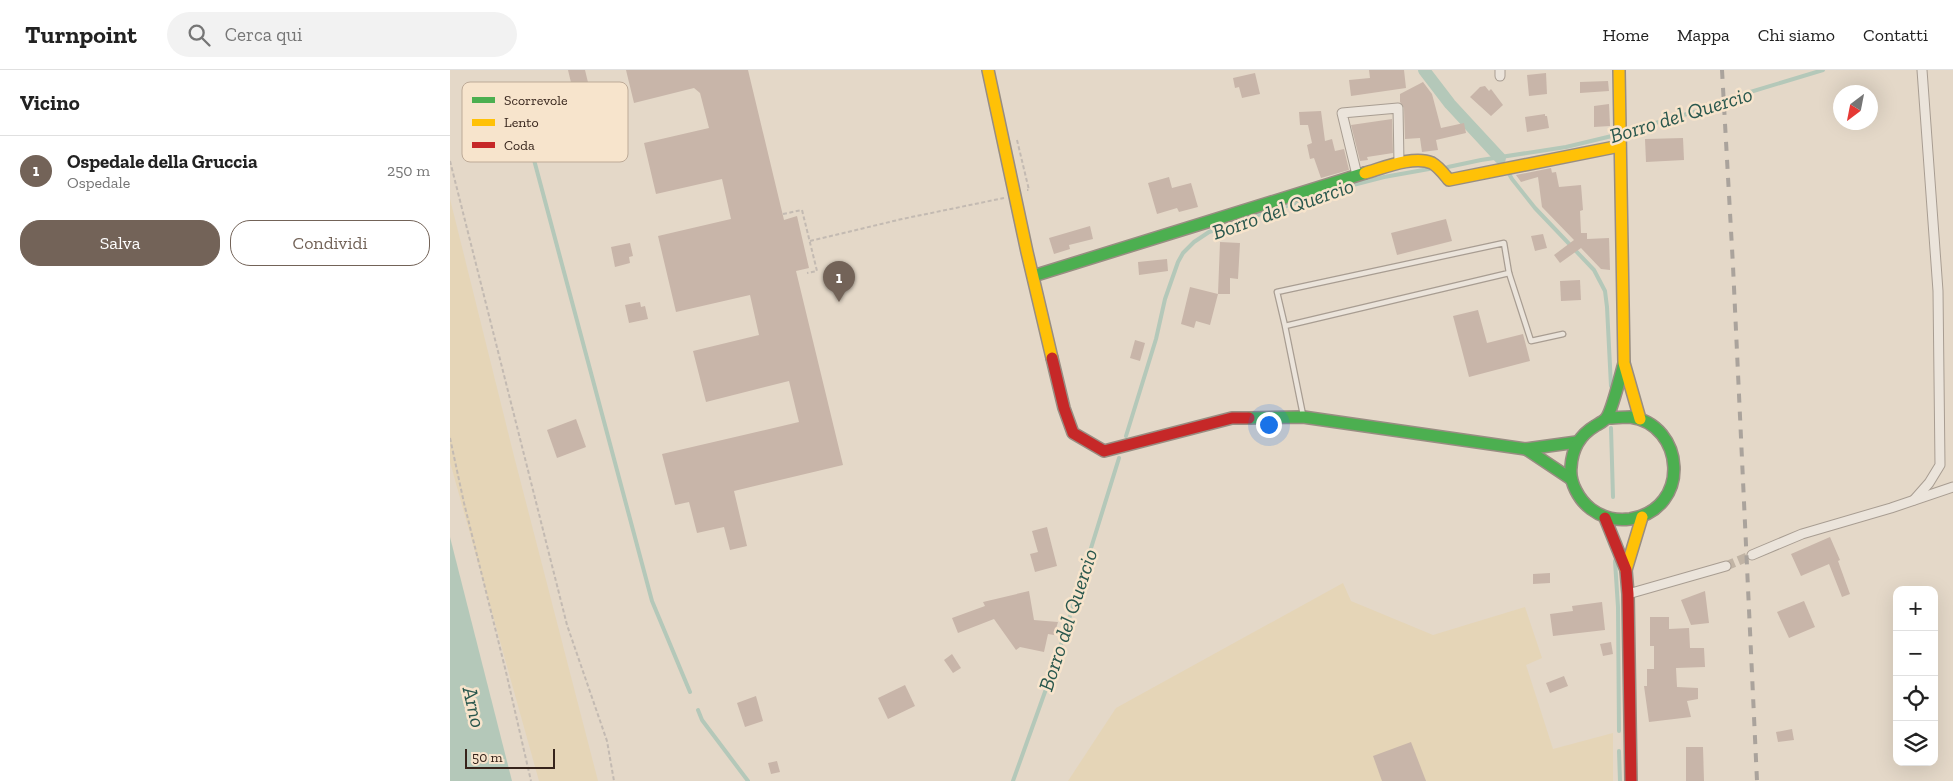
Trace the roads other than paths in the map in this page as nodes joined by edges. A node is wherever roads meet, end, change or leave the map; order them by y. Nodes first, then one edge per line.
1 (988, 70) edge
2 (1619, 70) edge
3 (1922, 70) edge
4 (1620, 146) junction
5 (1399, 163) junction
6 (1357, 175) junction
7 (1509, 273) junction
8 (1033, 276) junction
9 (1285, 326) junction
10 (1563, 334) dead end
11 (1624, 363) junction
12 (1303, 416) junction
13 (1607, 418) junction
14 (1640, 419) junction
15 (1577, 442) junction
16 (1526, 449) junction
17 (1571, 478) junction
18 (1953, 487) edge
19 (1914, 500) junction
20 (1642, 517) junction
21 (1605, 518) junction
22 (1752, 555) tunnel mouth
23 (1726, 566) tunnel mouth
24 (1626, 570) junction
25 (1628, 594) junction
26 (1631, 781) edge

1 - 8 street
2 - 4 street
3 - 19 street
4 - 5 street
4 - 11 street
5 - 6 street
5 - 6 street
6 - 8 street
7 - 9 lane
7 - 9 lane
7 - 10 lane
8 - 12 street
9 - 12 lane
11 - 13 street
11 - 14 street
12 - 16 street
13 - 14 street
13 - 15 street
14 - 20 street
15 - 16 street
15 - 17 street
16 - 17 street
17 - 21 street
18 - 19 street
19 - 22 street
20 - 21 street
20 - 24 street
21 - 24 street
23 - 25 street
24 - 25 street
25 - 26 street

